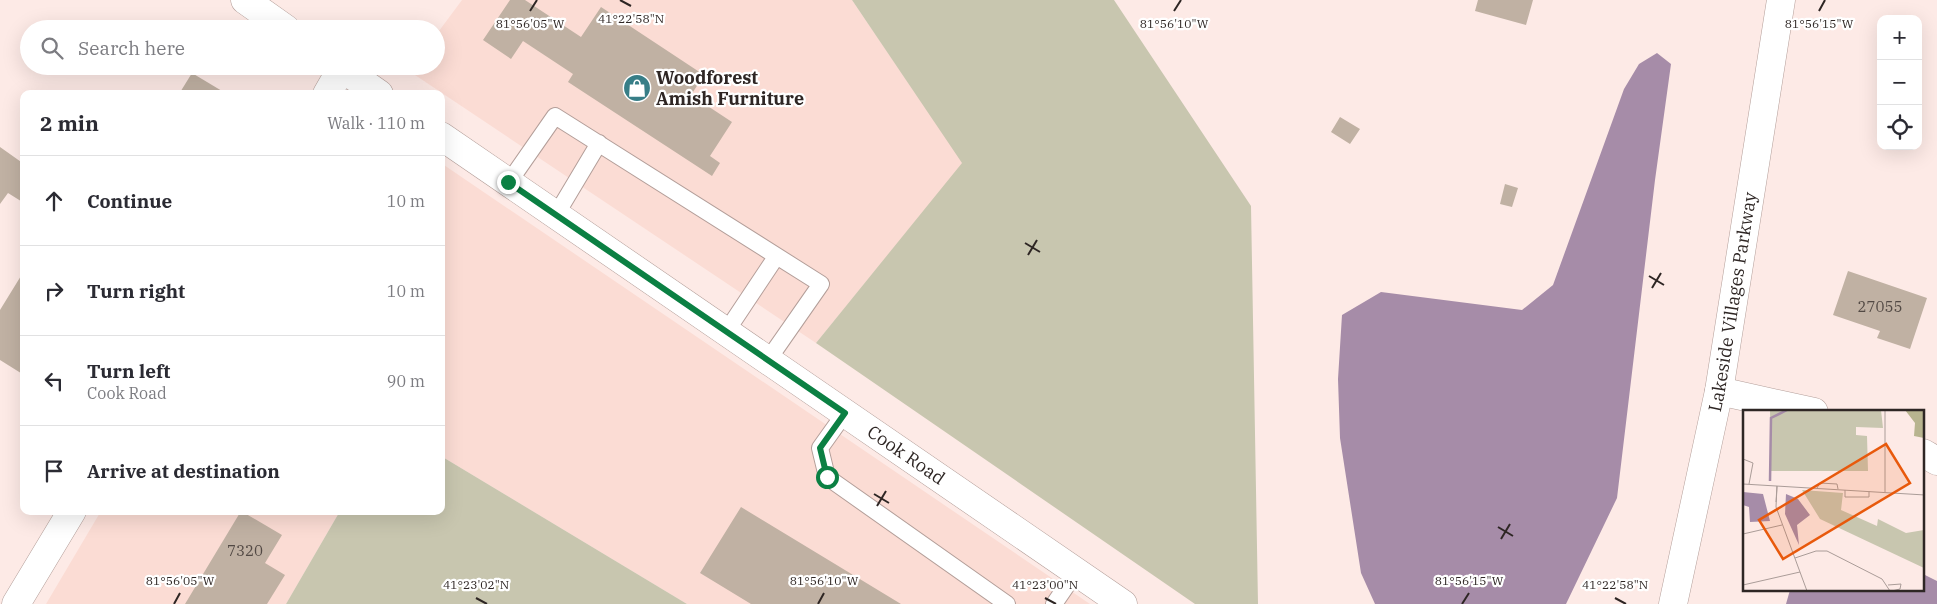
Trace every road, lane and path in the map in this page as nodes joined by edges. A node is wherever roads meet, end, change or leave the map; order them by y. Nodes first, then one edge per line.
1 (245, 0) edge
2 (1781, 0) edge
3 (273, 20) edge
4 (337, 75) edge
5 (352, 75) edge
6 (329, 90) edge
7 (373, 90) edge
8 (445, 139) edge
9 (599, 143) junction
10 (508, 182) junction
11 (556, 215) junction
12 (776, 257) junction
13 (726, 332) junction
14 (768, 360) junction
15 (1719, 391) junction
16 (1805, 410) edge
17 (845, 413) junction
18 (1924, 454) edge
19 (1937, 461) edge
20 (70, 515) edge
21 (1076, 572) junction
22 (16, 604) edge
23 (1007, 604) edge
24 (1054, 604) edge
25 (1122, 604) edge
26 (1673, 604) edge

1 - 3 street
2 - 15 street, Lakeside Villages Parkway
4 - 6 street
5 - 7 street
8 - 10 street, Cook Road
9 - 10 lane
9 - 11 lane
9 - 12 lane
10 - 11 street, Cook Road
11 - 13 street, Cook Road
12 - 13 lane
12 - 14 lane
13 - 14 street, Cook Road
14 - 17 street, Cook Road
15 - 16 street
15 - 26 street, Lakeside Villages Parkway
17 - 21 street, Cook Road
17 - 23 lane
18 - 19 street
20 - 22 street
21 - 24 lane
21 - 25 street, Cook Road

